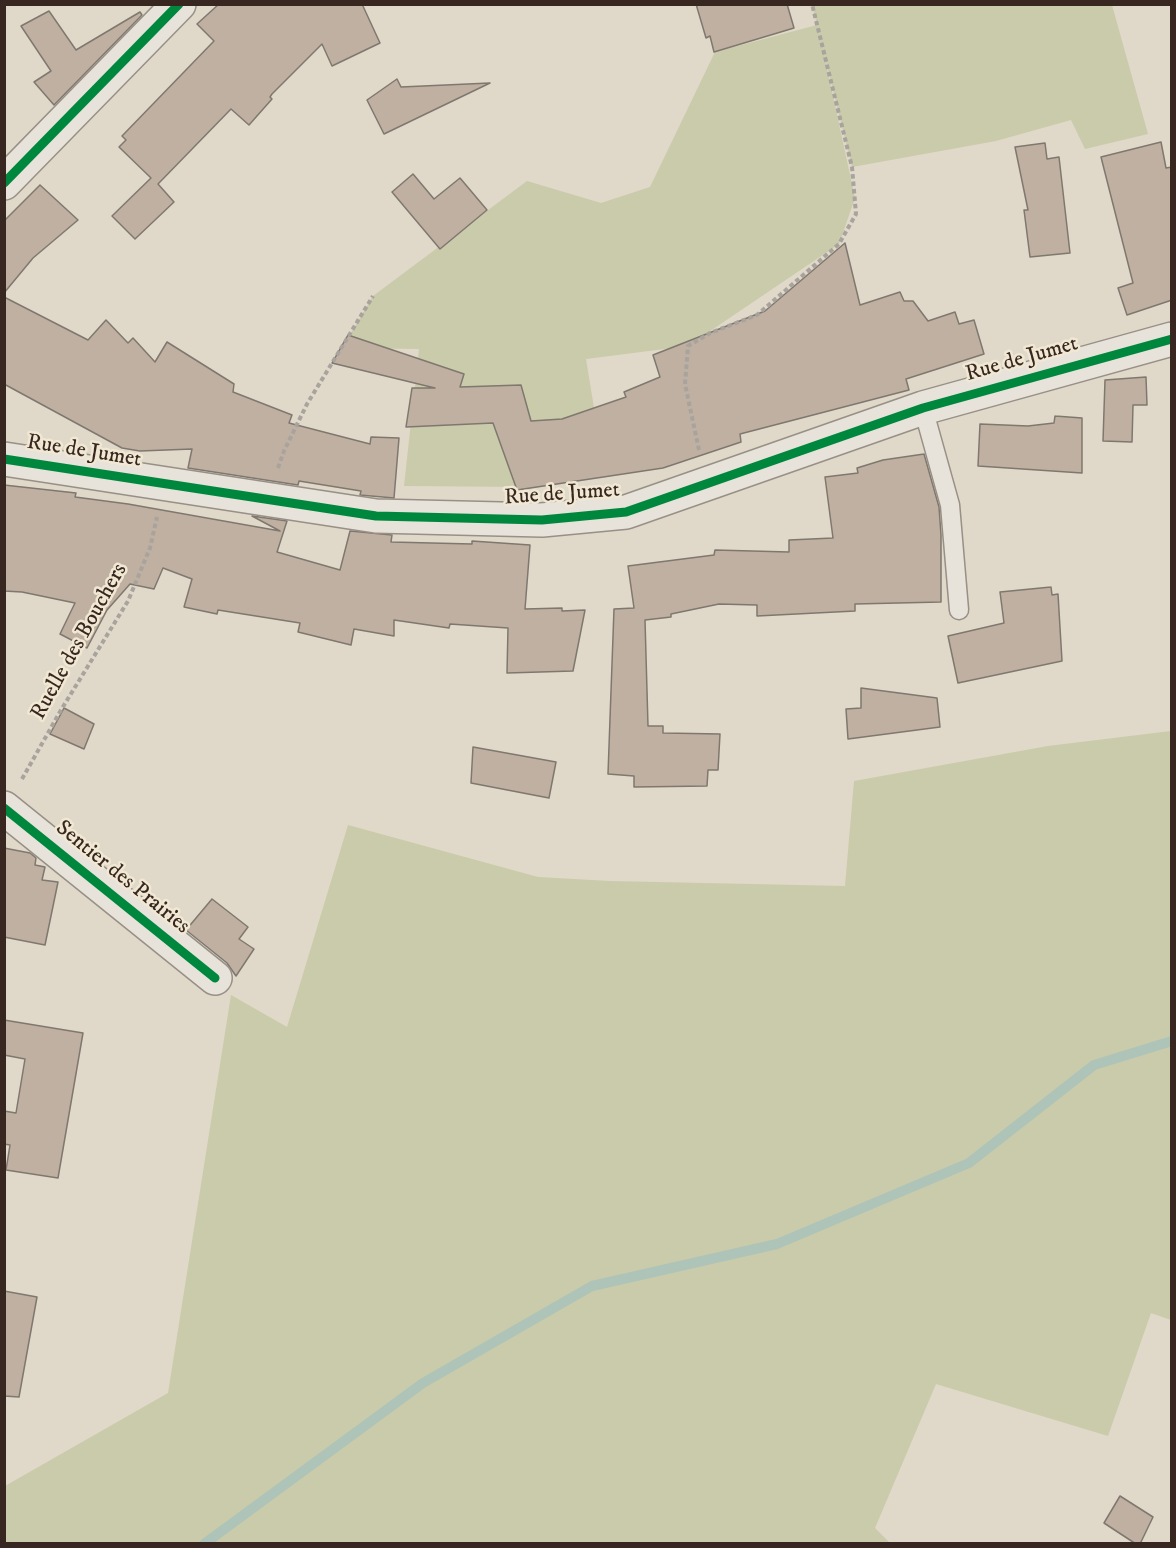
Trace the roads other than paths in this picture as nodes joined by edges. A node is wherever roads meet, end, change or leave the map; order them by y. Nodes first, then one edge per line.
1 (179, 4) edge
2 (4, 183) edge
3 (1172, 339) edge
4 (923, 408) junction
5 (4, 459) edge
6 (959, 610) dead end
7 (5, 808) edge
8 (215, 978) dead end

1 - 2 street
3 - 4 street, Rue de Jumet
4 - 5 street, Rue de Jumet
4 - 6 lane
7 - 8 street, Sentier des Prairies

